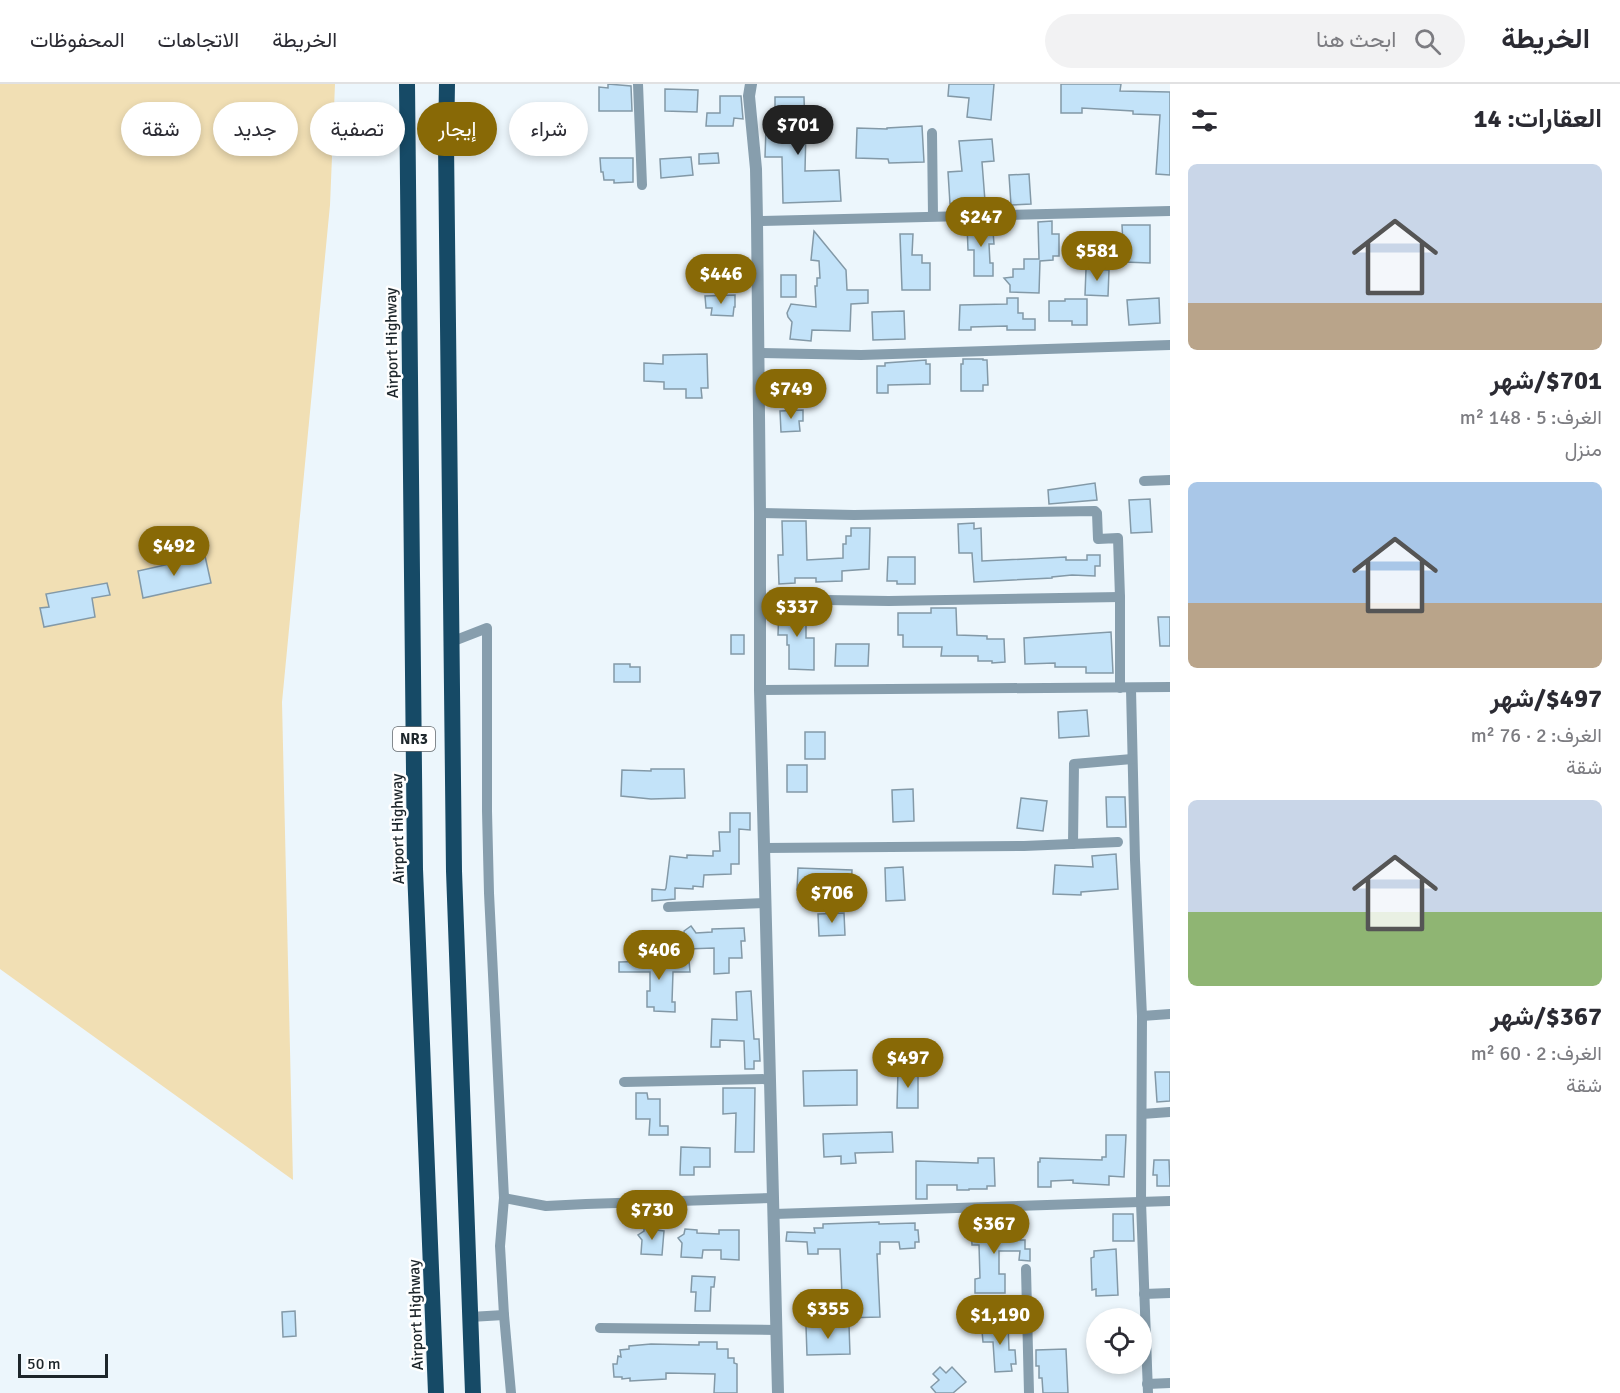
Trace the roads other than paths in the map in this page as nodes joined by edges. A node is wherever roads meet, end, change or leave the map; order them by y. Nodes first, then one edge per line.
1 (407, 84) edge
2 (447, 84) edge
3 (638, 84) edge
4 (751, 84) edge
5 (932, 133) dead end
6 (642, 185) dead end
7 (1170, 211) edge
8 (933, 216) junction
9 (757, 221) junction
10 (1170, 345) edge
11 (758, 353) junction
12 (1170, 480) edge
13 (1144, 481) dead end
14 (760, 513) junction
15 (1120, 597) junction
16 (760, 599) junction
17 (452, 642) junction
18 (1170, 687) edge
19 (1125, 688) junction
20 (760, 690) junction
21 (1132, 759) junction
22 (1118, 842) dead end
23 (1074, 844) junction
24 (764, 848) junction
25 (766, 903) junction
26 (668, 907) dead end
27 (1170, 1014) edge
28 (1142, 1016) junction
29 (770, 1079) junction
30 (624, 1082) dead end
31 (1170, 1112) edge
32 (1142, 1114) junction
33 (504, 1198) junction
34 (773, 1198) junction
35 (1170, 1201) edge
36 (1141, 1202) junction
37 (774, 1214) junction
38 (1026, 1269) dead end
39 (1170, 1293) edge
40 (1144, 1294) junction
41 (504, 1316) junction
42 (470, 1317) junction
43 (600, 1328) dead end
44 (777, 1330) junction
45 (1170, 1383) edge
46 (1148, 1389) edge
47 (436, 1393) edge
48 (473, 1393) edge
49 (511, 1393) edge
50 (778, 1393) edge
51 (1029, 1393) edge

1 - 47 highway, Airport Highway / NR3
2 - 17 highway, NR3
3 - 6 street
4 - 9 street
5 - 8 street
7 - 8 street
8 - 9 street
9 - 11 street
10 - 11 street
11 - 14 street
12 - 13 street
14 - 15 street
14 - 16 street
15 - 16 street
15 - 19 street
16 - 20 street
17 - 33 street
17 - 42 highway, NR3
18 - 19 street
19 - 20 street
19 - 21 street
20 - 24 street
21 - 23 street
21 - 28 street
22 - 23 street
23 - 24 street
24 - 25 street
25 - 26 street
25 - 29 street
27 - 28 street
28 - 32 street
29 - 30 street
29 - 34 street
31 - 32 street
32 - 36 street
33 - 34 street
33 - 41 street
34 - 37 street
35 - 36 street
36 - 37 street
36 - 40 street
37 - 44 street
38 - 51 street
39 - 40 street
40 - 46 street
41 - 42 street
41 - 49 street
42 - 48 highway, NR3
43 - 44 street
44 - 50 street
45 - 46 street

